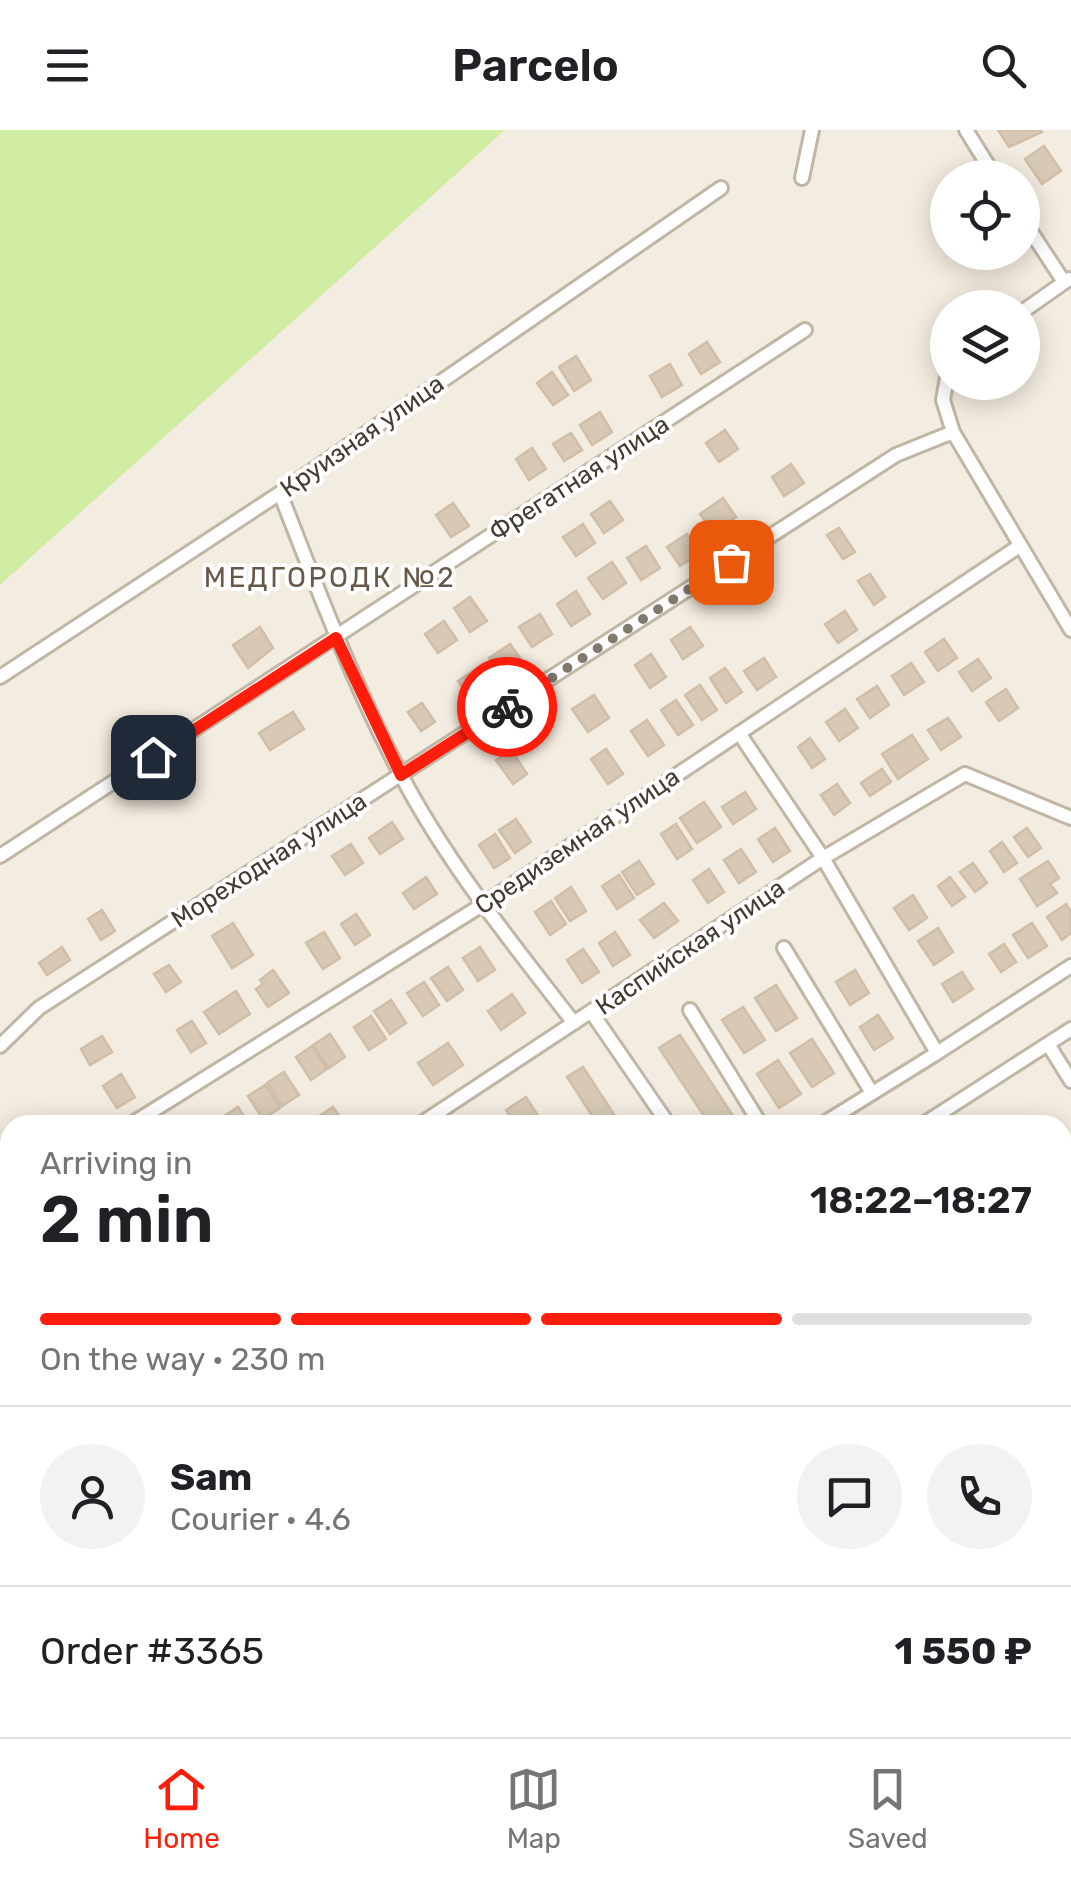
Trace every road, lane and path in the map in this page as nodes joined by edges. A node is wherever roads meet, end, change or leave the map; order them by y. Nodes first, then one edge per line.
1 (812, 130) edge
2 (966, 130) edge
3 (985, 160) edge
4 (802, 178) dead end
5 (721, 188) dead end
6 (1040, 242) edge
7 (1068, 280) edge
8 (1040, 299) edge
9 (805, 330) dead end
10 (943, 400) edge
11 (953, 432) junction
12 (280, 493) junction
13 (1018, 546) junction
14 (1071, 630) edge
15 (336, 638) junction
16 (0, 677) edge
17 (739, 733) junction
18 (401, 775) junction
19 (1071, 818) edge
20 (0, 856) edge
21 (823, 858) junction
22 (482, 904) junction
23 (784, 948) dead end
24 (1071, 966) edge
25 (690, 1010) dead end
26 (592, 1012) junction
27 (574, 1023) junction
28 (1071, 1029) edge
29 (1048, 1044) junction
30 (0, 1046) edge
31 (937, 1053) junction
32 (1071, 1080) edge
33 (872, 1093) junction
34 (146, 1115) edge
35 (434, 1115) edge
36 (663, 1115) edge
37 (754, 1115) edge
38 (837, 1115) edge
39 (938, 1115) edge

1 - 4 street
2 - 3 street
5 - 12 street, Круизная улица
6 - 7 street
7 - 8 street
9 - 15 street, Фрегатная улица
10 - 11 street
11 - 13 street
11 - 18 street, Мореходная улица
12 - 15 street
12 - 16 street, Круизная улица
13 - 14 street
13 - 17 street, Средиземная улица
15 - 18 street
15 - 20 street, Фрегатная улица
17 - 21 street
17 - 22 street, Средиземная улица
18 - 22 street
18 - 30 street, Мореходная улица
19 - 21 street, Каспийская улица
21 - 26 street, Каспийская улица
21 - 31 street
22 - 27 street
22 - 34 street, Средиземная улица
23 - 33 street
24 - 31 street
25 - 37 street
26 - 27 street, Каспийская улица
26 - 36 street
27 - 35 street, Каспийская улица
28 - 29 street
29 - 32 street
29 - 39 street
31 - 33 street
33 - 38 street

